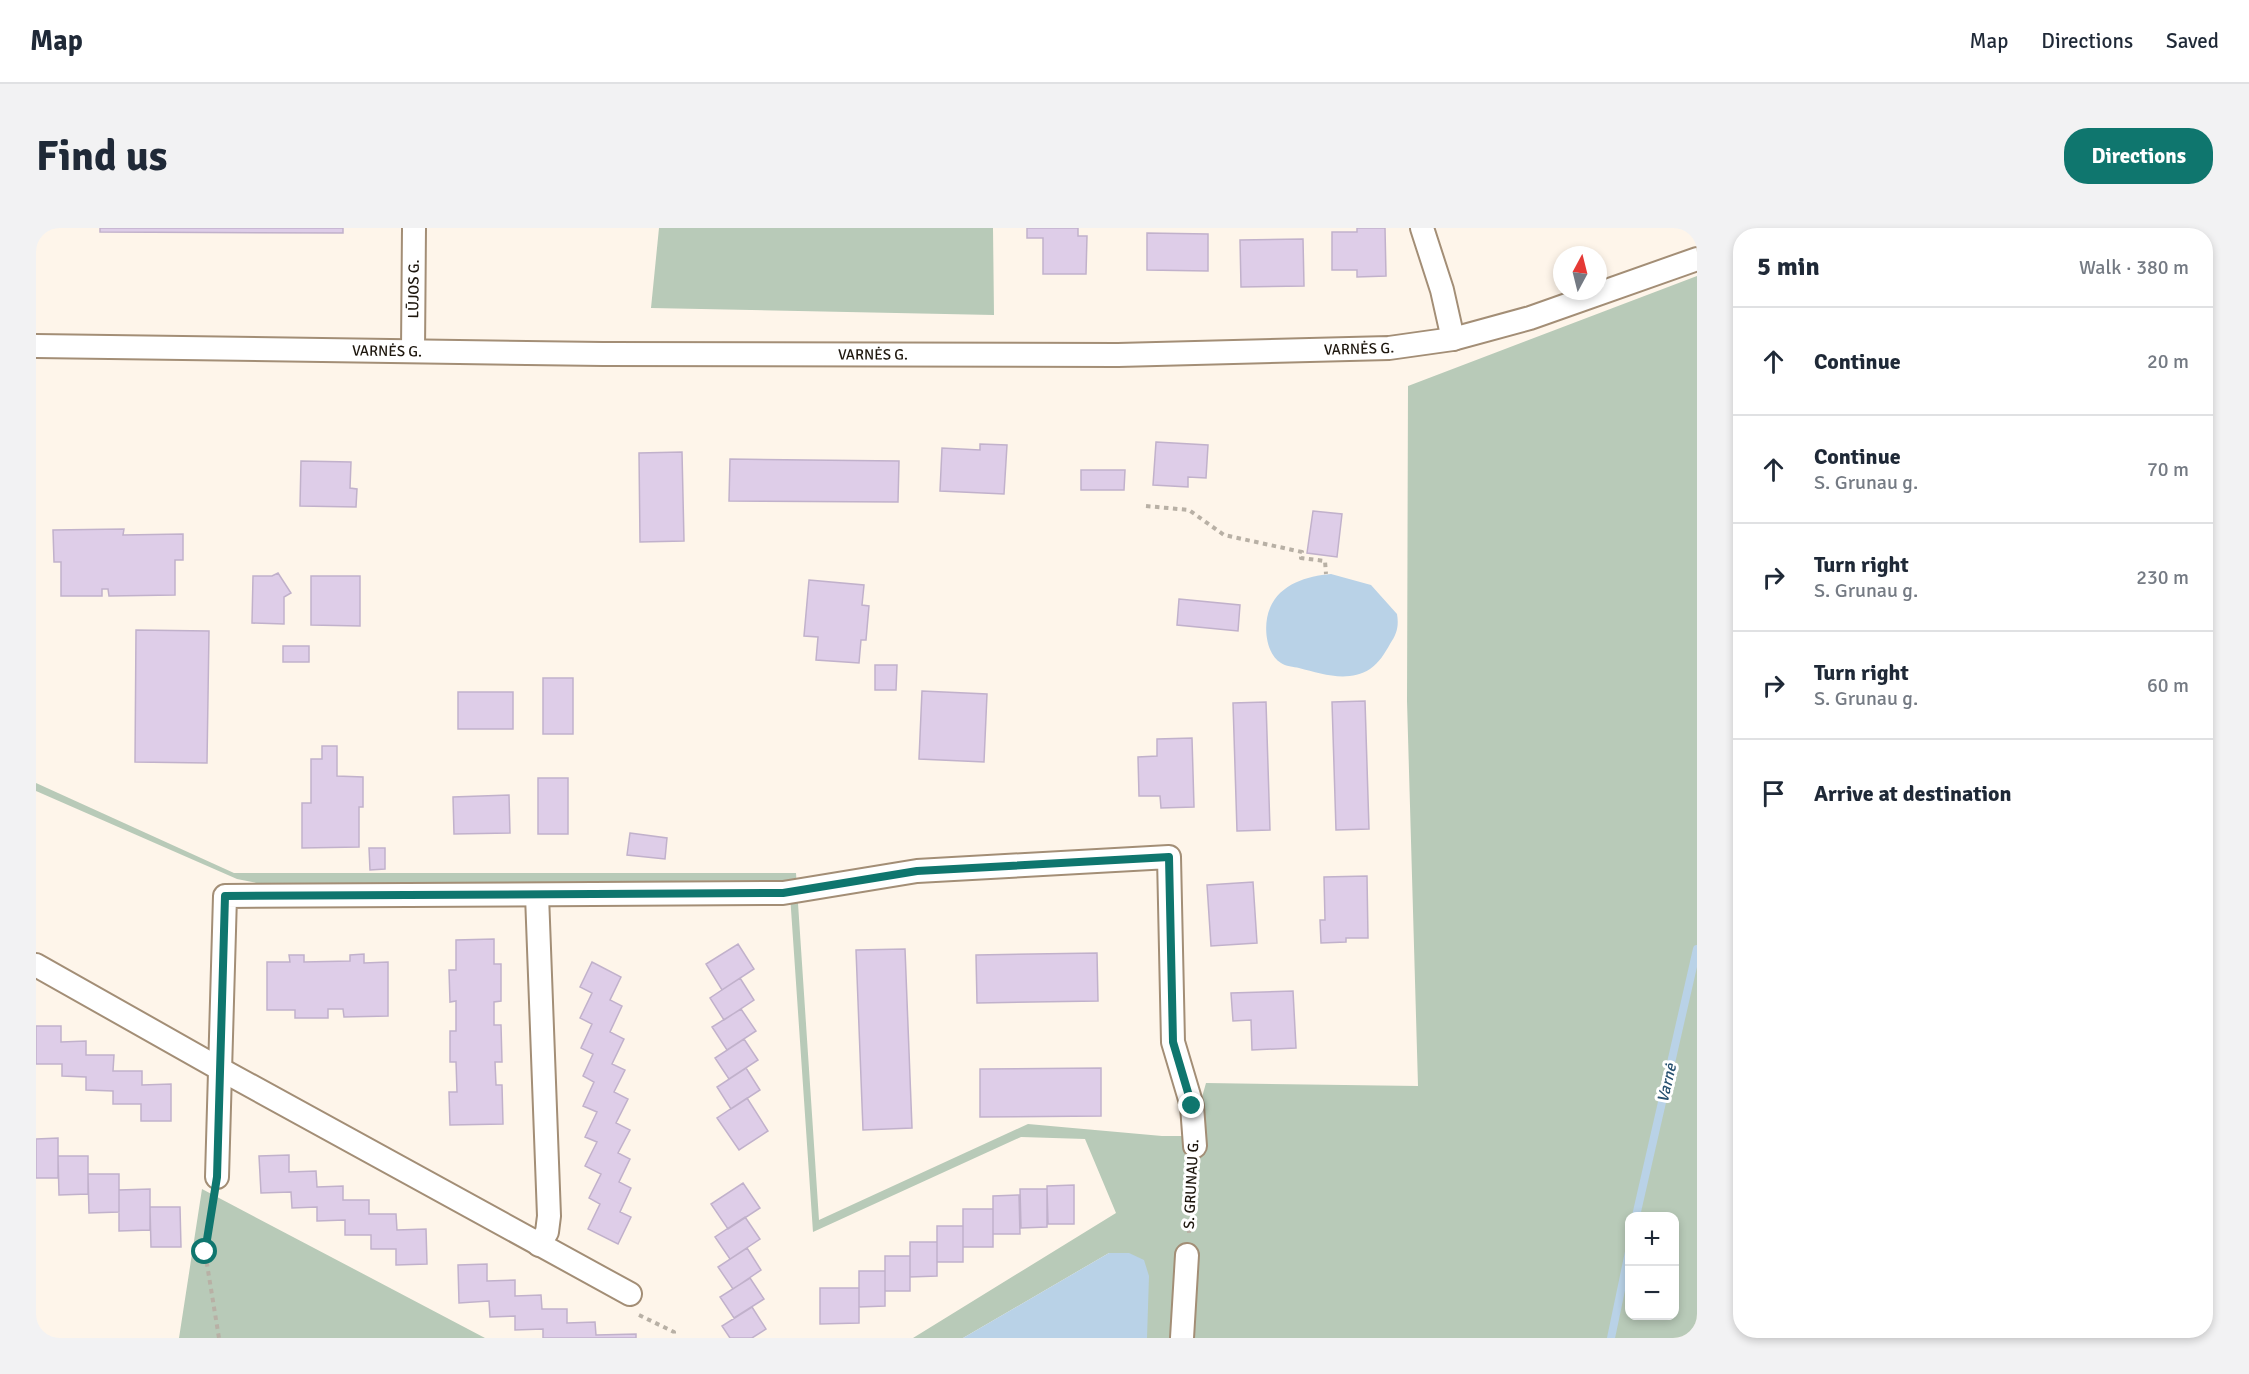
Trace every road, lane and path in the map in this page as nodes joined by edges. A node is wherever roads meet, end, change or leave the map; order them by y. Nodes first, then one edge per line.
1 (414, 228) edge
2 (1422, 228) edge
3 (1697, 259) edge
4 (1453, 339) junction
5 (36, 346) edge
6 (413, 351) junction
7 (1146, 506) dead end
8 (1326, 574) dead end
9 (537, 895) junction
10 (36, 965) edge
11 (220, 1069) junction
12 (1195, 1146) joint
13 (217, 1177) joint
14 (539, 1245) junction
15 (1187, 1255) joint
16 (630, 1294) joint
17 (219, 1338) edge
18 (674, 1338) edge
19 (1182, 1338) edge

1 - 6 street, LŪJOS G.
2 - 4 street
3 - 4 street, VARNĖS G.
4 - 6 street, VARNĖS G.
5 - 6 street, VARNĖS G.
7 - 8 path
9 - 11 street, S. GRUNAU G.
9 - 12 street, S. GRUNAU G.
9 - 14 street
10 - 11 street
11 - 13 street, S. GRUNAU G.
11 - 14 street
12 - 15 path, S. GRUNAU G.
13 - 17 path
14 - 16 street
15 - 19 street
16 - 18 path

